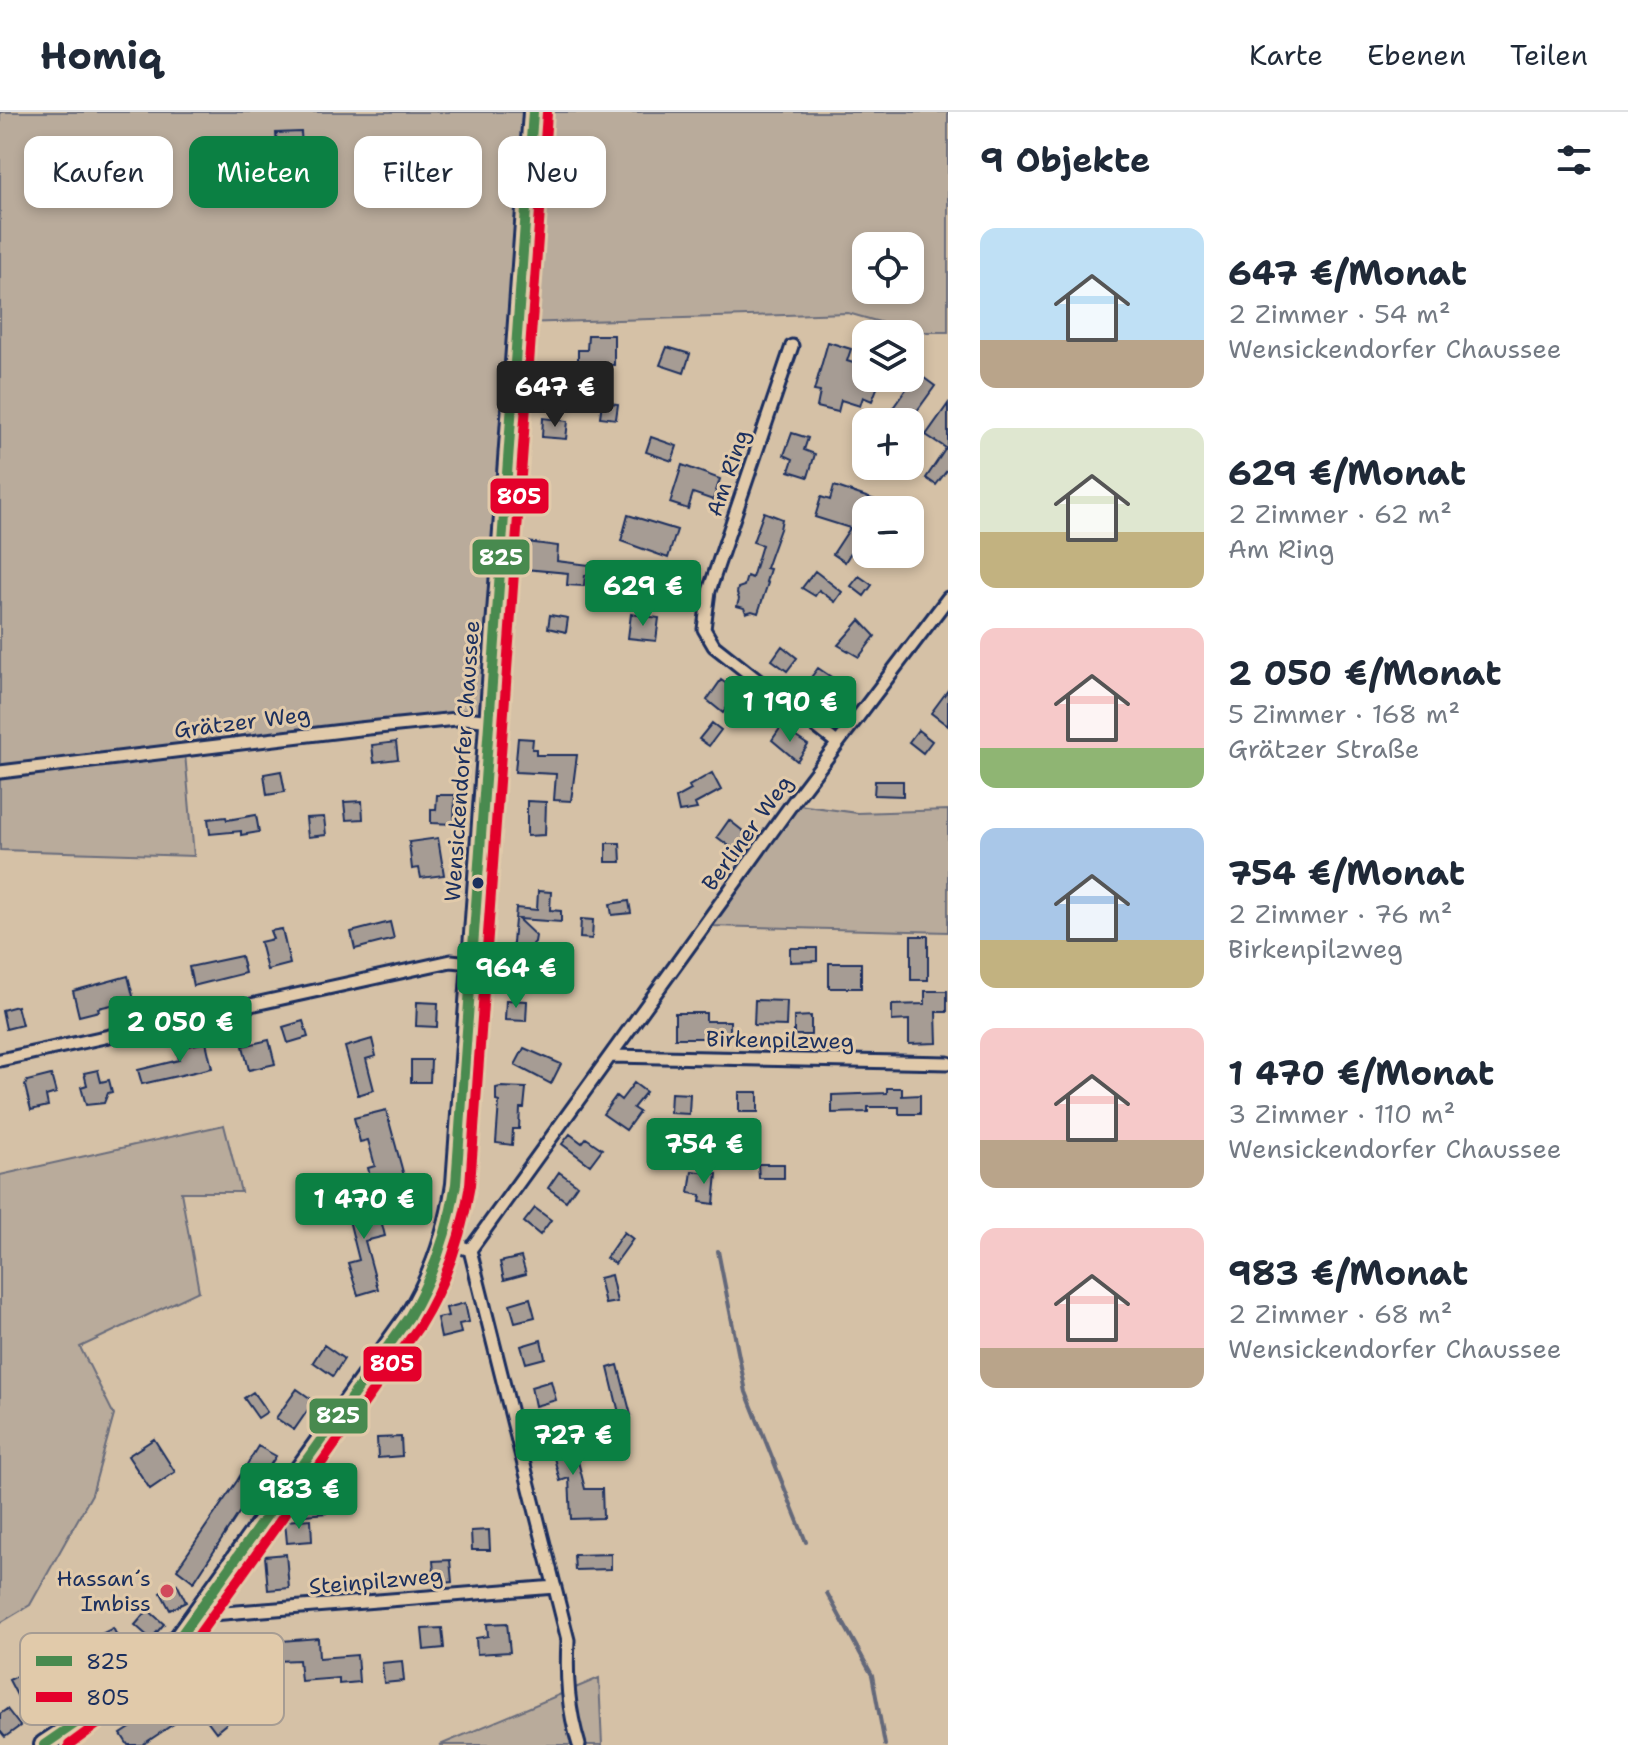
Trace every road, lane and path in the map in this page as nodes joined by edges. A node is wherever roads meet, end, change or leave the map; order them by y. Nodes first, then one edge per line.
1 (533, 112) edge
2 (792, 346) dead end
3 (948, 598) edge
4 (490, 721) junction
5 (837, 743) junction
6 (0, 772) edge
7 (471, 963) junction
8 (611, 1056) junction
9 (0, 1060) edge
10 (948, 1063) edge
11 (445, 1241) junction
12 (470, 1250) junction
13 (555, 1587) junction
14 (203, 1607) junction
15 (181, 1633) edge
16 (74, 1725) edge
17 (44, 1745) edge
18 (579, 1745) edge

1 - 4 main road, Wensickendorfer Chaussee
2 - 5 street, Am Ring
3 - 5 street, Berliner Weg
4 - 6 street, Grätzer Weg
4 - 7 main road, Wensickendorfer Chaussee
5 - 8 street, Berliner Weg
7 - 9 street
7 - 11 main road, Wensickendorfer Chaussee
8 - 10 street, Birkenpilzweg
8 - 12 street
11 - 12 street
11 - 14 main road, Wensickendorfer Chaussee
12 - 13 street
13 - 14 street, Steinpilzweg
13 - 18 street
14 - 15 main road, Wensickendorfer Chaussee
16 - 17 main road, Wensickendorfer Chaussee

